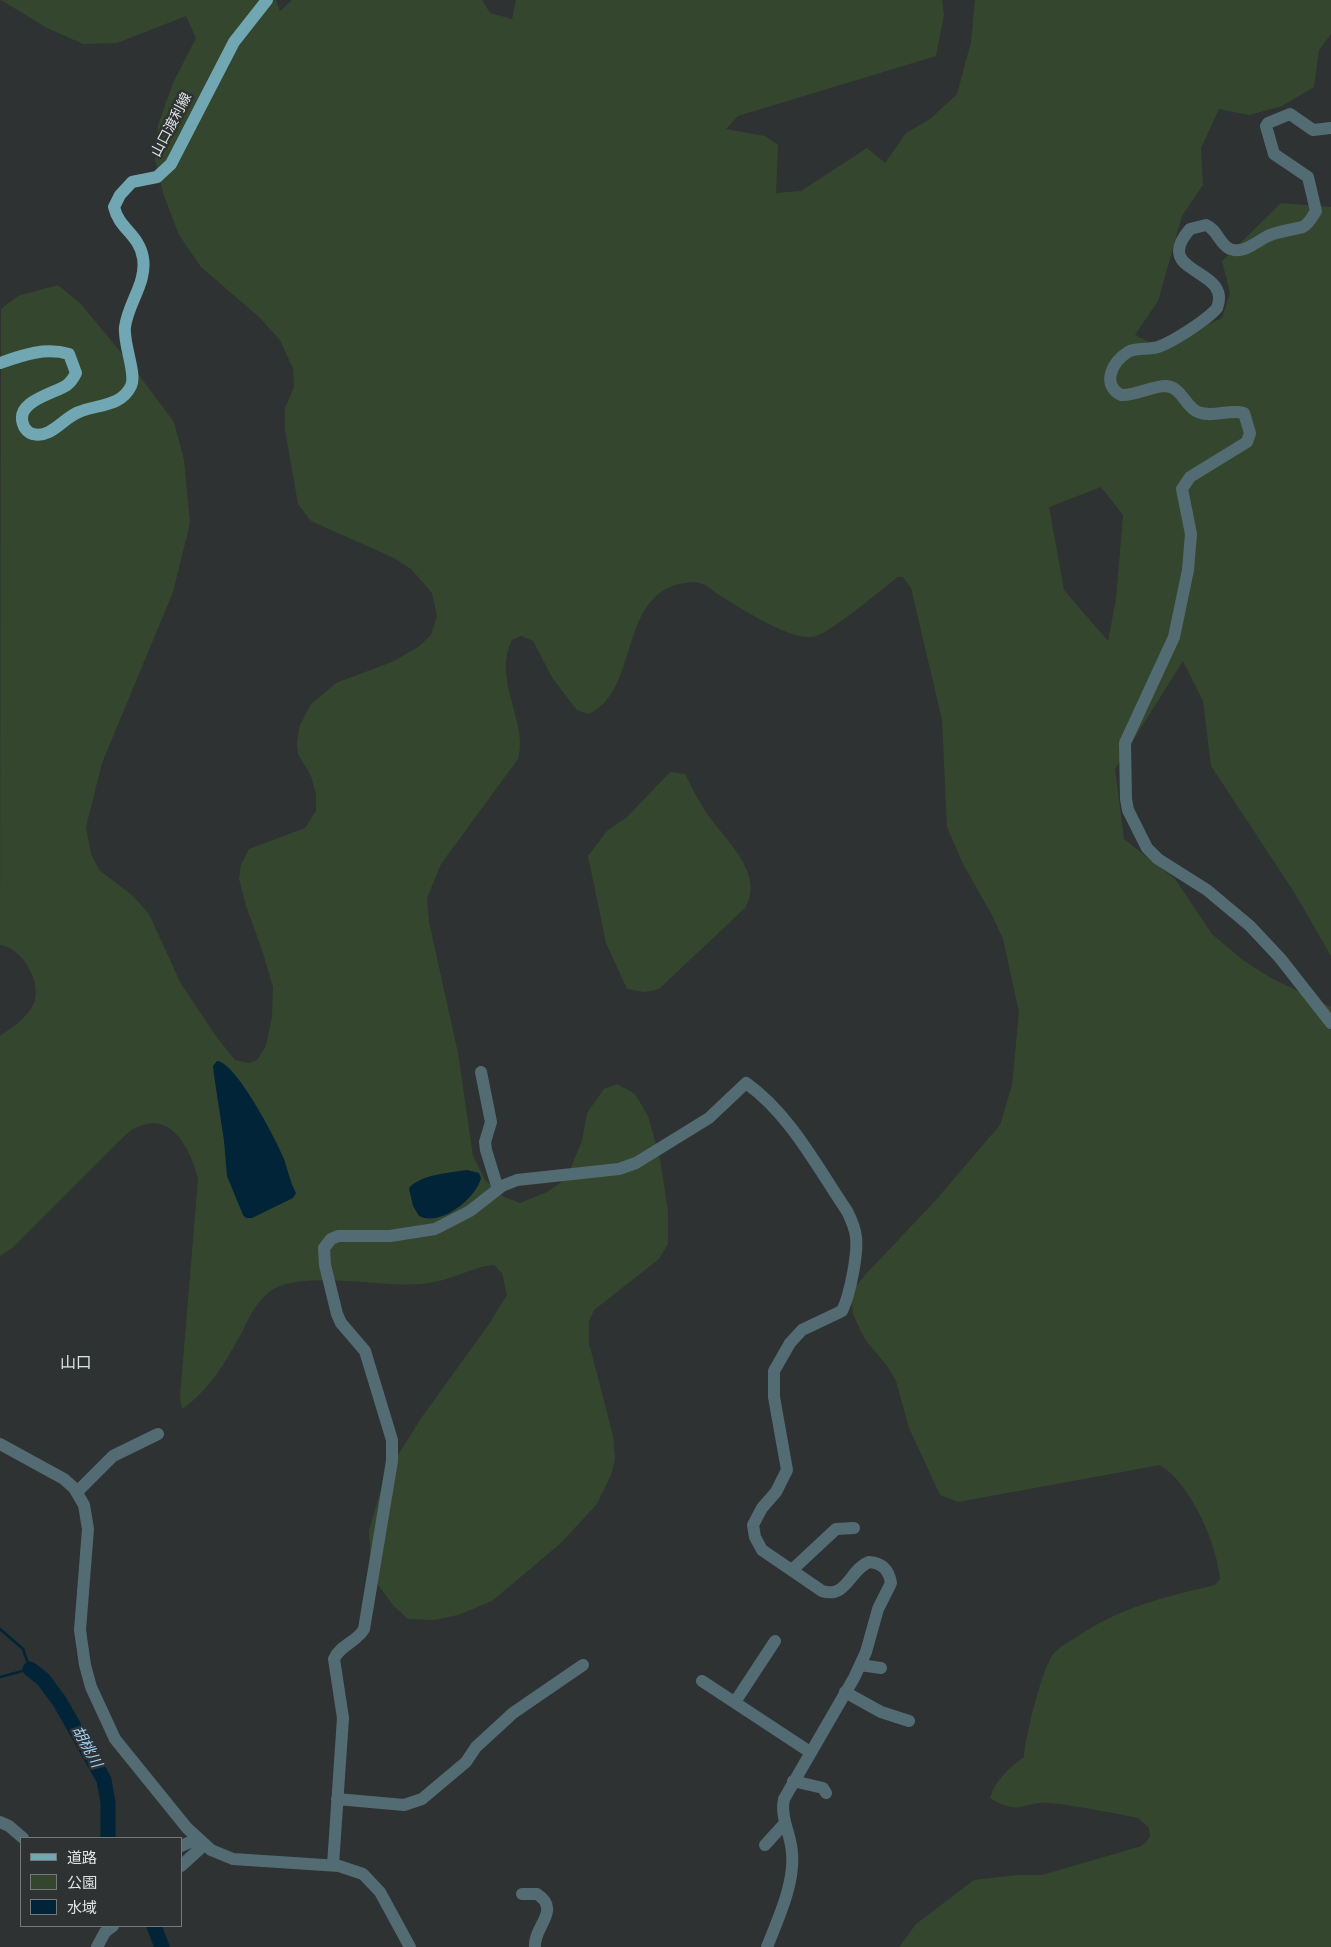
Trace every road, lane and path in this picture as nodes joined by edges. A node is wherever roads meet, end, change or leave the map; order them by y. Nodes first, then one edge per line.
1 (267, 0) edge
2 (1331, 128) edge
3 (0, 363) edge
4 (1331, 1022) edge
5 (482, 1072) dead end
6 (498, 1189) junction
7 (158, 1434) dead end
8 (0, 1444) edge
9 (77, 1492) junction
10 (854, 1528) dead end
11 (792, 1570) junction
12 (775, 1641) dead end
13 (583, 1664) dead end
14 (860, 1665) junction
15 (881, 1668) dead end
16 (702, 1681) dead end
17 (846, 1692) junction
18 (735, 1702) junction
19 (909, 1721) dead end
20 (810, 1752) junction
21 (793, 1782) junction
22 (826, 1793) dead end
23 (337, 1799) junction
24 (0, 1822) edge
25 (785, 1823) junction
26 (22, 1837) edge
27 (201, 1842) junction
28 (765, 1844) dead end
29 (182, 1846) edge
30 (182, 1865) edge
31 (333, 1865) junction
32 (522, 1894) dead end
33 (112, 1927) edge
34 (97, 1947) edge
35 (410, 1947) edge
36 (536, 1947) edge
37 (768, 1947) edge

1 - 3 main road, 山口渡利線
2 - 4 street
5 - 6 street
6 - 11 street
6 - 23 street
7 - 9 street
8 - 9 street
9 - 27 street
10 - 11 street
11 - 14 street
12 - 18 street
13 - 23 street
14 - 15 street
14 - 17 street
16 - 18 street
17 - 19 street
17 - 20 street
18 - 20 street
20 - 21 street
21 - 22 street
21 - 25 street
23 - 31 street
24 - 26 street
25 - 28 street
25 - 37 street
27 - 29 street
27 - 30 street
27 - 31 street
31 - 35 street
32 - 36 street
33 - 34 street

